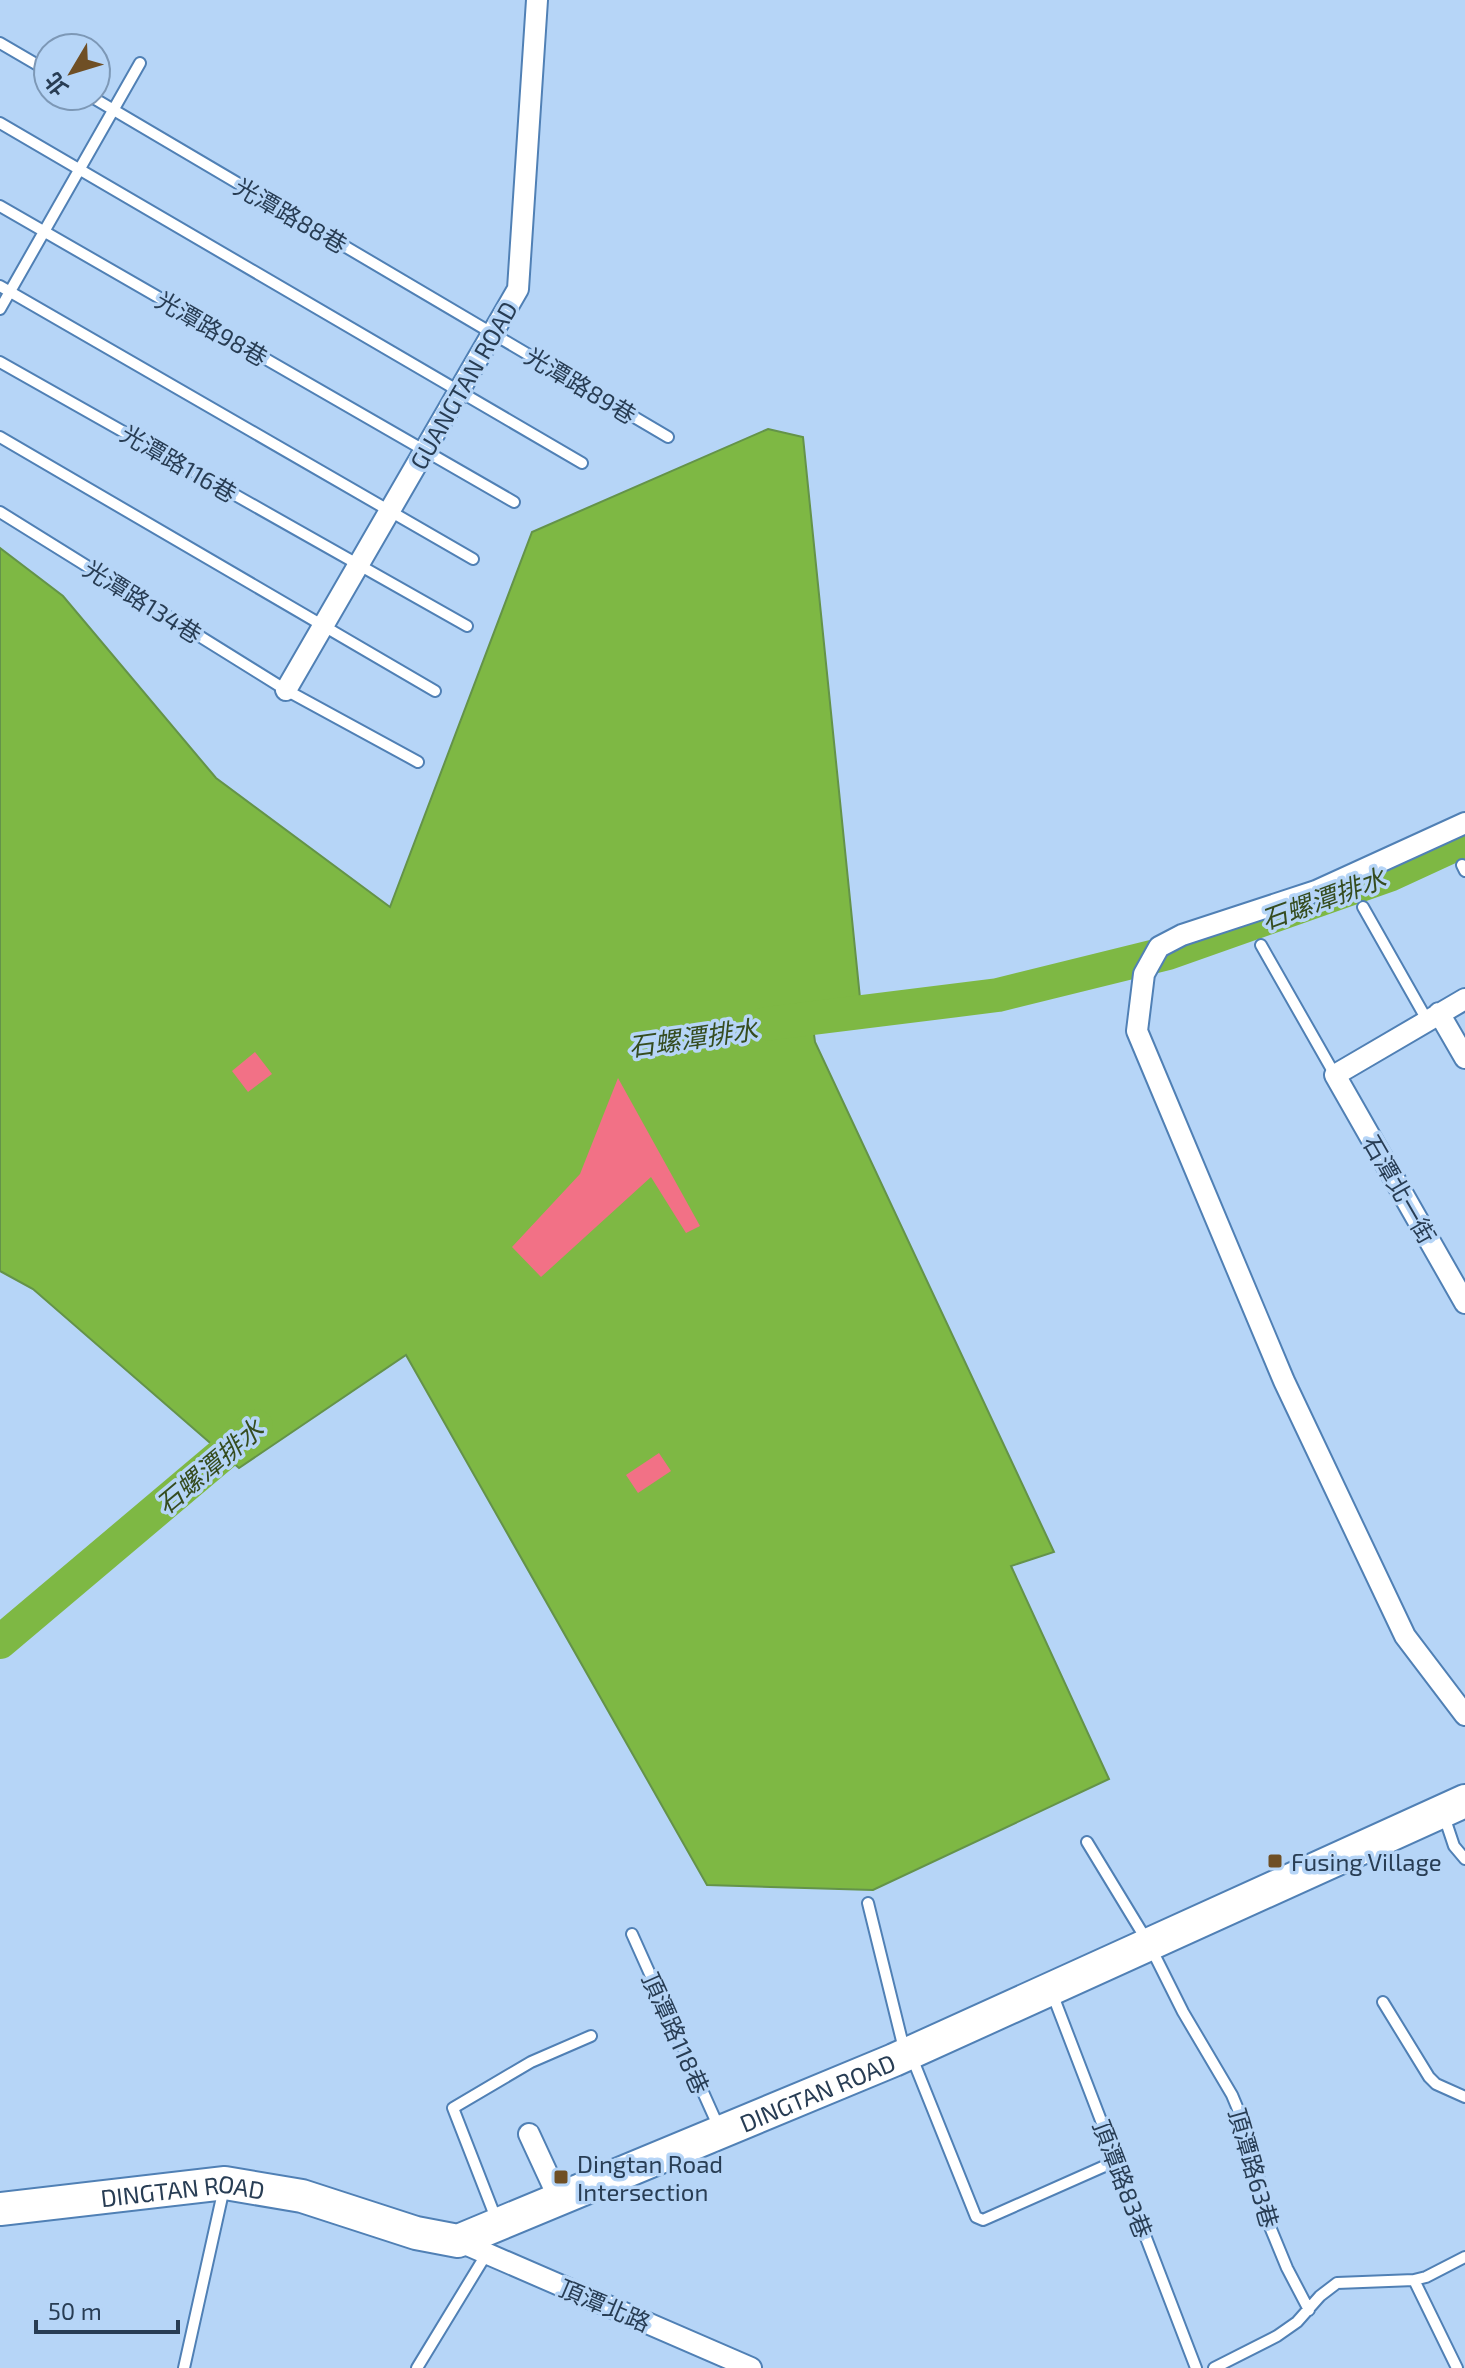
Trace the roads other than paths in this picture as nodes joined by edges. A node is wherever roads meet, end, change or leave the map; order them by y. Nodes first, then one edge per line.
1 (537, 0) edge
2 (0, 43) edge
3 (32, 62) edge
4 (140, 63) dead end
5 (113, 110) junction
6 (0, 123) edge
7 (79, 169) junction
8 (0, 206) edge
9 (44, 232) junction
10 (5, 289) edge
11 (0, 309) edge
12 (493, 333) junction
13 (0, 362) edge
14 (459, 391) junction
15 (0, 437) edge
16 (668, 437) dead end
17 (425, 451) junction
18 (582, 463) dead end
19 (514, 502) dead end
20 (390, 511) junction
21 (0, 512) edge
22 (473, 559) dead end
23 (359, 565) junction
24 (323, 626) junction
25 (467, 626) dead end
26 (286, 690) junction
27 (435, 691) dead end
28 (418, 762) dead end
29 (1465, 823) edge
30 (1363, 907) dead end
31 (1261, 945) dead end
32 (1465, 999) edge
33 (1433, 1016) junction
34 (1465, 1058) edge
35 (1335, 1075) junction
36 (1465, 1303) edge
37 (1465, 1715) edge
38 (1454, 1806) edge
39 (1087, 1842) dead end
40 (1465, 1859) edge
41 (868, 1903) dead end
42 (632, 1934) dead end
43 (1149, 1944) junction
44 (1050, 1989) junction
45 (1383, 2002) dead end
46 (591, 2036) dead end
47 (908, 2054) junction
48 (1465, 2097) edge
49 (720, 2132) junction
50 (529, 2134) dead end
51 (1116, 2161) junction
52 (225, 2183) junction
53 (560, 2201) junction
54 (0, 2209) edge
55 (482, 2240) junction
56 (1465, 2257) edge
57 (1414, 2280) junction
58 (1309, 2310) junction
59 (184, 2368) edge
60 (417, 2368) edge
61 (751, 2368) edge
62 (1196, 2368) edge
63 (1214, 2368) edge
64 (1457, 2368) edge

1 - 12 street, GUANGTAN ROAD
2 - 3 lane
4 - 5 lane
5 - 7 lane
5 - 12 lane, 光潭路88巷
6 - 7 lane
7 - 9 lane
7 - 14 lane
8 - 9 lane, 光潭路98巷
9 - 10 lane
9 - 17 lane, 光潭路98巷
10 - 11 lane
10 - 20 lane
12 - 14 street, GUANGTAN ROAD
12 - 16 lane, 光潭路89巷
13 - 23 lane, 光潭路116巷
14 - 17 street, GUANGTAN ROAD
14 - 18 lane
15 - 24 lane
17 - 19 lane, 光潭路98巷
17 - 20 street, GUANGTAN ROAD
20 - 22 lane
20 - 23 street, GUANGTAN ROAD
21 - 26 lane, 光潭路134巷
23 - 24 street, GUANGTAN ROAD
23 - 25 lane, 光潭路116巷
24 - 26 street, GUANGTAN ROAD
24 - 27 lane
26 - 28 lane, 光潭路134巷
29 - 37 street
30 - 33 lane
31 - 35 lane
32 - 33 street
33 - 34 street
33 - 35 street
35 - 36 street, 石潭北一街
38 - 40 lane
38 - 43 main road, DINGTAN ROAD
39 - 43 lane, 頂潭路63巷
41 - 47 lane
42 - 49 lane, 頂潭路118巷
43 - 44 main road, DINGTAN ROAD
43 - 58 lane, 頂潭路63巷
44 - 47 main road, DINGTAN ROAD
44 - 51 lane, 頂潭路83巷
45 - 48 lane
46 - 55 lane
47 - 49 main road, DINGTAN ROAD
47 - 51 lane
49 - 53 main road, DINGTAN ROAD
50 - 53 street
51 - 62 lane, 頂潭路83巷
52 - 54 main road, DINGTAN ROAD
52 - 55 main road, DINGTAN ROAD
52 - 59 lane
53 - 55 main road, DINGTAN ROAD
55 - 60 lane
55 - 61 street, 頂潭北路
56 - 57 lane
57 - 58 lane
57 - 64 lane
58 - 63 lane

